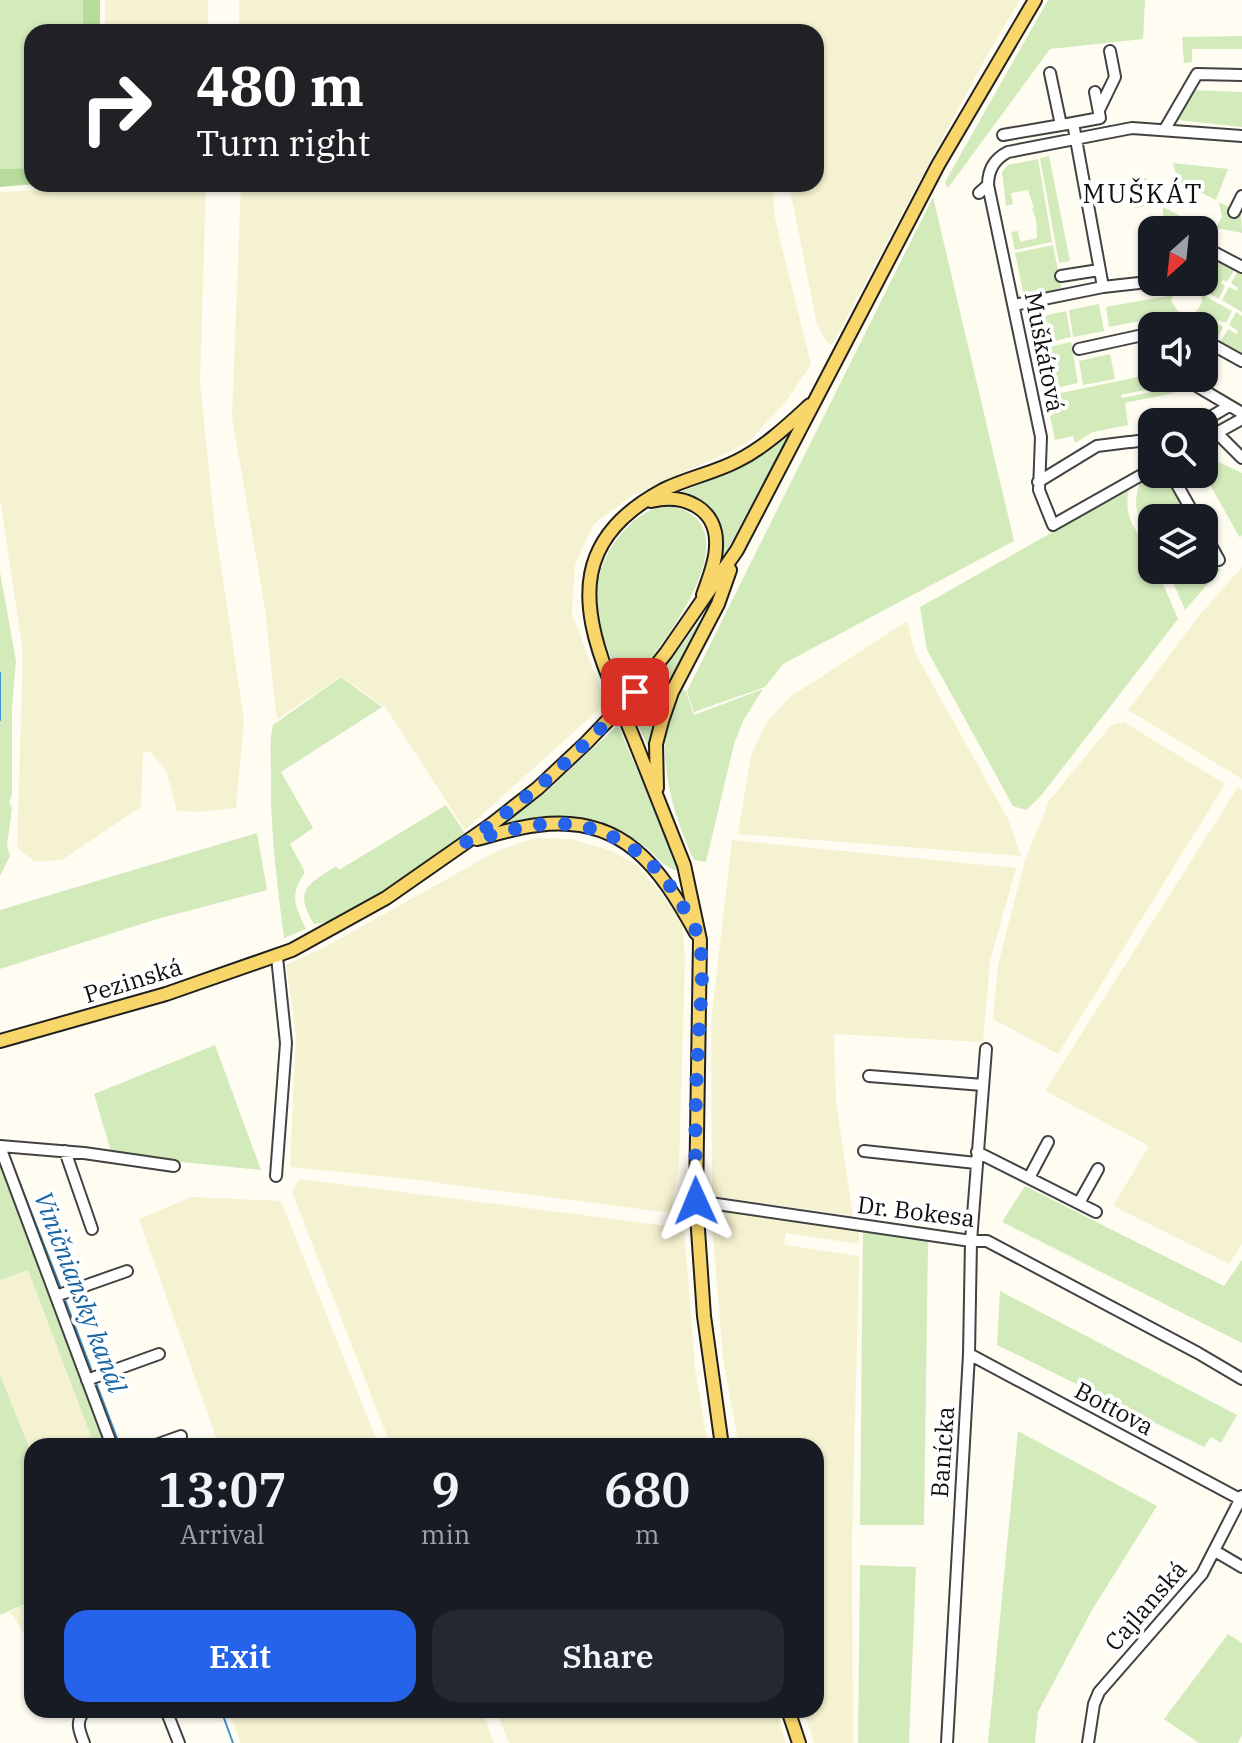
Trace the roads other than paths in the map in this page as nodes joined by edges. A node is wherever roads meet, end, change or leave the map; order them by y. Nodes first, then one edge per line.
1 (1035, 0) edge
2 (1110, 51) dead end
3 (1050, 73) dead end
4 (1242, 75) edge
5 (1095, 92) dead end
6 (1099, 110) junction
7 (1067, 124) junction
8 (1165, 129) junction
9 (1003, 135) dead end
10 (1242, 136) edge
11 (1075, 139) junction
12 (1242, 196) edge
13 (1234, 212) dead end
14 (1218, 254) edge
15 (1242, 267) edge
16 (1099, 270) junction
17 (1061, 276) dead end
18 (1138, 283) edge
19 (1103, 287) junction
20 (1014, 305) junction
21 (1138, 336) edge
22 (1218, 348) edge
23 (1079, 349) dead end
24 (1242, 361) edge
25 (1206, 392) edge
26 (816, 401) junction
27 (1229, 406) junction
28 (1218, 413) edge
29 (1242, 413) edge
30 (1242, 419) edge
31 (1218, 432) edge
32 (1218, 434) edge
33 (1138, 441) edge
34 (1242, 458) edge
35 (1138, 477) edge
36 (1038, 482) junction
37 (641, 505) junction
38 (737, 550) junction
39 (700, 607) junction
40 (657, 795) junction
41 (466, 842) junction
42 (700, 940) junction
43 (277, 957) junction
44 (0, 1041) edge
45 (986, 1049) dead end
46 (869, 1076) dead end
47 (983, 1085) junction
48 (1048, 1142) dead end
49 (0, 1146) edge
50 (65, 1151) junction
51 (864, 1151) dead end
52 (976, 1157) junction
53 (174, 1166) dead end
54 (1098, 1169) dead end
55 (276, 1176) dead end
56 (1029, 1178) junction
57 (696, 1201) junction
58 (1079, 1203) junction
59 (1096, 1212) dead end
60 (92, 1229) dead end
61 (971, 1241) junction
62 (127, 1271) dead end
63 (56, 1296) junction
64 (159, 1354) dead end
65 (969, 1354) junction
66 (1242, 1379) edge
67 (87, 1380) junction
68 (181, 1436) dead end
69 (109, 1438) edge
70 (175, 1438) edge
71 (721, 1438) edge
72 (1241, 1498) edge
73 (1215, 1551) junction
74 (1242, 1567) edge
75 (79, 1718) edge
76 (169, 1718) edge
77 (791, 1718) edge
78 (84, 1743) edge
79 (179, 1743) edge
80 (799, 1743) edge
81 (947, 1743) edge
82 (1088, 1743) edge

1 - 26 main road
2 - 6 street
3 - 7 street
4 - 8 street
5 - 6 street
6 - 7 street
7 - 9 street
7 - 11 street
8 - 10 street, Muškátová
8 - 11 street, Muškátová
11 - 16 street
11 - 20 street, Muškátová
12 - 13 street
14 - 15 street
16 - 17 street
16 - 19 street
18 - 19 street
19 - 20 street
20 - 36 street, Muškátová
21 - 23 street
22 - 24 street
25 - 27 street
26 - 37 main road
26 - 38 main road
27 - 28 street
27 - 29 street
30 - 31 street
32 - 34 street
33 - 36 street
35 - 36 street, Muškátová
37 - 39 main road
37 - 40 main road, bridge
38 - 39 main road, Pezinská
38 - 40 main road
39 - 41 main road, Pezinská
40 - 42 main road
41 - 42 main road
41 - 43 main road, Pezinská
42 - 57 main road
43 - 44 main road, Pezinská
43 - 55 street
45 - 47 street, Banícka
46 - 47 street
47 - 52 street, Banícka
48 - 56 street
49 - 50 street
49 - 63 street
50 - 53 street
50 - 60 street
51 - 52 street
52 - 56 street
52 - 61 street, Banícka
54 - 58 street
56 - 58 street
57 - 61 street, Dr. Bokesa
57 - 71 main road
58 - 59 street
61 - 65 street, Banícka
61 - 66 street, Dr. Bokesa
62 - 63 street
63 - 67 street
64 - 67 street
65 - 72 street, Bottova
65 - 81 street, Banícka
67 - 69 street
68 - 70 street
72 - 73 street, Cajlanská
73 - 74 street
73 - 82 street, Cajlanská
75 - 78 street
76 - 79 street
77 - 80 main road

